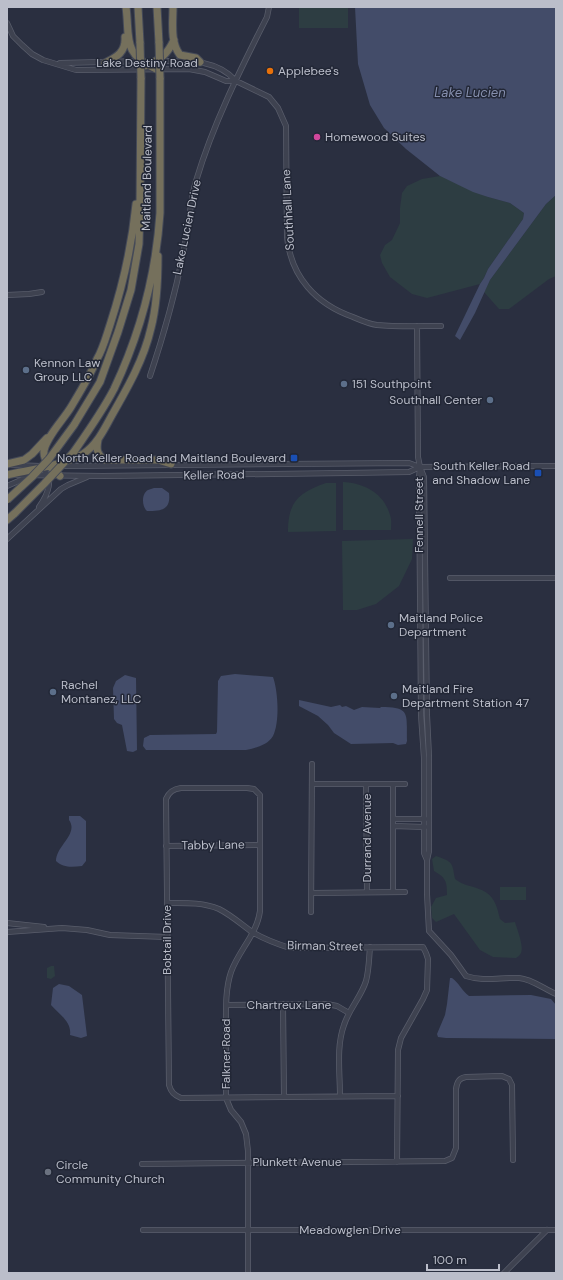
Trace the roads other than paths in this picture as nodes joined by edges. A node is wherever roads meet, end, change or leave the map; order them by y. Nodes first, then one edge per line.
1 (126, 7) edge
2 (138, 7) edge
3 (157, 7) edge
4 (162, 7) edge
5 (173, 7) edge
6 (269, 7) edge
7 (7, 22) edge
8 (174, 40) junction
9 (159, 43) junction
10 (200, 62) junction
11 (53, 63) junction
12 (105, 63) junction
13 (145, 63) junction
14 (156, 65) junction
15 (138, 69) junction
16 (236, 82) junction
17 (141, 160) junction
18 (159, 229) junction
19 (42, 292) dead end
20 (7, 295) edge
21 (417, 326) junction
22 (441, 326) dead end
23 (150, 376) dead end
24 (54, 431) junction
25 (98, 438) junction
26 (170, 464) junction
27 (183, 464) junction
28 (280, 464) junction
29 (7, 465) edge
30 (556, 466) edge
31 (44, 467) junction
32 (420, 467) junction
33 (280, 474) junction
34 (7, 475) edge
35 (180, 475) junction
36 (187, 475) junction
37 (31, 476) junction
38 (48, 476) junction
39 (60, 476) junction
40 (92, 476) junction
41 (7, 486) edge
42 (7, 500) edge
43 (30, 517) junction
44 (7, 520) edge
45 (7, 539) edge
46 (450, 578) dead end
47 (556, 578) edge
48 (312, 764) dead end
49 (312, 784) junction
50 (366, 784) junction
51 (393, 784) junction
52 (405, 784) dead end
53 (393, 819) junction
54 (406, 819) junction
55 (427, 819) junction
56 (393, 826) junction
57 (406, 826) junction
58 (427, 827) junction
59 (260, 845) junction
60 (166, 846) junction
61 (367, 892) junction
62 (393, 892) junction
63 (405, 892) dead end
64 (312, 893) junction
65 (167, 903) junction
66 (312, 912) dead end
67 (7, 923) edge
68 (51, 928) junction
69 (7, 932) edge
70 (253, 932) junction
71 (167, 937) junction
72 (370, 947) junction
73 (556, 994) edge
74 (283, 1004) junction
75 (226, 1005) junction
76 (348, 1013) junction
77 (340, 1096) junction
78 (398, 1096) junction
79 (284, 1097) junction
80 (226, 1098) junction
81 (513, 1160) dead end
82 (397, 1162) junction
83 (248, 1163) junction
84 (142, 1164) dead end
85 (248, 1229) junction
86 (144, 1230) dead end
87 (547, 1230) junction
88 (556, 1230) edge
89 (248, 1273) edge
90 (504, 1273) edge

1 - 12 highway
1 - 13 highway
2 - 17 highway, Maitland Boulevard, bridge
3 - 9 highway, Maitland Boulevard
4 - 9 highway
5 - 8 highway
6 - 16 street
7 - 11 street, Lake Destiny Road
8 - 10 highway
8 - 14 highway
9 - 18 highway, Maitland Boulevard, bridge
10 - 14 street, Lake Destiny Road
10 - 16 street, Lake Destiny Road
11 - 12 street, Lake Destiny Road
11 - 15 street, Lake Destiny Road
12 - 13 street, Lake Destiny Road
13 - 14 highway
13 - 15 highway
14 - 15 street, Lake Destiny Road
14 - 16 street, Lake Destiny Road
16 - 21 street, Southhall Lane
16 - 23 street, Lake Lucien Drive
17 - 24 highway
17 - 42 highway, Maitland Boulevard, bridge
18 - 25 highway
18 - 44 highway, Maitland Boulevard, bridge
19 - 20 street
21 - 22 street, Southhall Lane
21 - 32 street
24 - 29 highway
24 - 31 highway
25 - 26 highway
25 - 31 highway
26 - 27 street, Keller Road
26 - 31 street, Keller Road
27 - 28 street, Keller Road
27 - 35 street
27 - 36 street
28 - 32 street, Keller Road
28 - 33 street
29 - 31 street, Keller Road
30 - 32 street, Keller Road
31 - 34 highway
31 - 37 street
31 - 38 street
31 - 39 highway
32 - 33 street, Keller Road
32 - 55 street, Fennell Street
33 - 36 street, Keller Road
34 - 37 street, Keller Road
35 - 36 street, Keller Road
35 - 40 street, Keller Road
37 - 38 street, Keller Road
37 - 41 street
38 - 39 street, Keller Road
38 - 43 street
39 - 40 street, Keller Road
40 - 43 street
43 - 45 street
46 - 47 street
48 - 49 street
49 - 50 street
49 - 64 street
50 - 51 street
50 - 61 street, Durrand Avenue
51 - 52 street
51 - 53 street
53 - 54 street
53 - 56 street
54 - 55 street
54 - 57 street
55 - 58 street, Fennell Street
56 - 57 street
56 - 62 street
57 - 58 street
58 - 73 street, Fennell Street
59 - 60 street, Tabby Lane
59 - 60 street, Bobtail Drive
59 - 70 street, Bobtail Drive
60 - 65 street, Bobtail Drive
61 - 62 street
61 - 64 street
62 - 63 street
64 - 66 street
65 - 70 street, Birman Street
65 - 71 street, Bobtail Drive
67 - 68 street
68 - 69 street
68 - 71 street
70 - 72 street, Birman Street
70 - 75 street, Falkner Road
71 - 80 street, Bobtail Drive
72 - 76 street
72 - 78 street, Birman Street
74 - 75 street, Chartreux Lane
74 - 76 street, Chartreux Lane
74 - 79 street
75 - 80 street, Falkner Road
76 - 77 street
77 - 78 street, Bobtail Drive
77 - 79 street, Bobtail Drive
78 - 82 street
79 - 80 street, Bobtail Drive
80 - 83 street, Falkner Road
81 - 82 street, Plunkett Avenue
82 - 83 street, Plunkett Avenue
83 - 84 street, Plunkett Avenue
83 - 85 street, Falkner Road
85 - 86 street, Meadowglen Drive
85 - 87 street, Meadowglen Drive
85 - 89 street, Falkner Road
87 - 88 street, Meadowglen Drive
87 - 90 street

